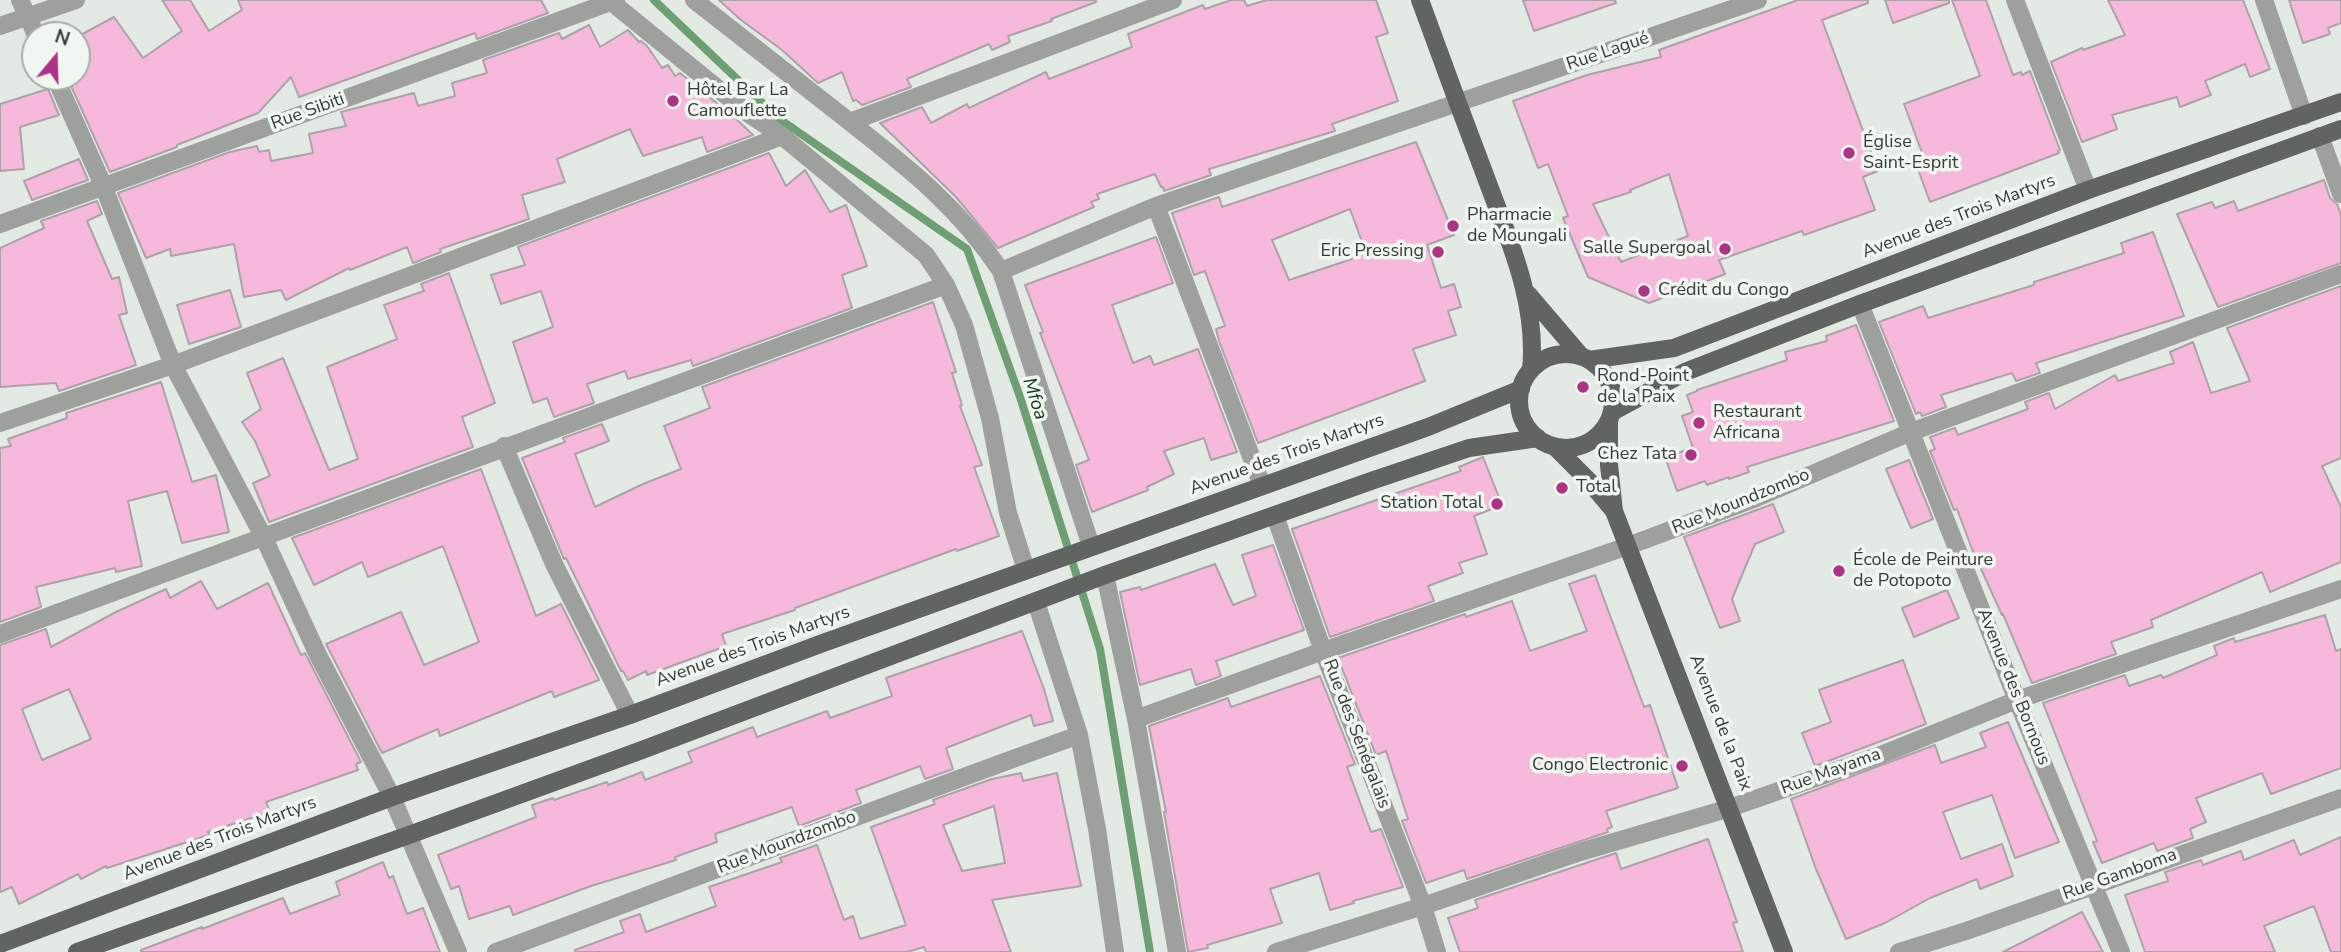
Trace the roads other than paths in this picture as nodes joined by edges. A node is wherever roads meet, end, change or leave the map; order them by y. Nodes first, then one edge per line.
1 (20, 0) edge
2 (76, 0) edge
3 (694, 0) edge
4 (1173, 0) edge
5 (1420, 0) edge
6 (1758, 0) edge
7 (2015, 0) edge
8 (2264, 0) edge
9 (613, 1) edge
10 (29, 18) junction
11 (30, 21) edge
12 (0, 26) edge
13 (61, 91) edge
14 (2341, 102) edge
15 (1458, 103) junction
16 (2304, 116) junction
17 (849, 122) junction
18 (2341, 129) edge
19 (782, 136) junction
20 (2320, 136) junction
21 (103, 186) junction
22 (2088, 190) junction
23 (2341, 194) edge
24 (1156, 206) junction
25 (0, 224) edge
26 (1001, 271) junction
27 (2341, 274) edge
28 (946, 285) junction
29 (1526, 291) junction
30 (1860, 304) junction
31 (1585, 358) junction
32 (173, 365) junction
33 (1531, 370) junction
34 (1521, 389) junction
35 (1610, 416) junction
36 (0, 423) edge
37 (1911, 432) junction
38 (1546, 442) junction
39 (504, 446) junction
40 (1262, 485) junction
41 (1614, 511) junction
42 (1275, 516) junction
43 (264, 538) junction
44 (1091, 546) junction
45 (1628, 546) junction
46 (1032, 568) junction
47 (1105, 575) junction
48 (2341, 589) edge
49 (1042, 600) junction
50 (0, 634) edge
51 (1323, 651) junction
52 (2017, 700) junction
53 (630, 715) junction
54 (1136, 719) junction
55 (1079, 735) junction
56 (391, 797) junction
57 (2341, 797) edge
58 (1730, 808) junction
59 (409, 835) junction
60 (2093, 885) junction
61 (1423, 906) junction
62 (0, 944) edge
63 (77, 952) edge
64 (458, 952) edge
65 (496, 952) edge
66 (1115, 952) edge
67 (1177, 952) edge
68 (1276, 952) edge
69 (1437, 952) edge
70 (1784, 952) edge
71 (1899, 952) edge
72 (2122, 952) edge

1 - 10 street
2 - 10 street
3 - 17 street
4 - 17 street
5 - 15 main road
6 - 15 street, Rue Lagué
7 - 22 street
8 - 16 street
9 - 19 street
9 - 21 street, Rue Sibiti
10 - 11 street
10 - 12 street
13 - 21 street
14 - 16 main road, Avenue des Trois Martyrs
15 - 24 street, Rue Lagué
15 - 29 main road
16 - 22 main road, Avenue des Trois Martyrs
17 - 26 street
18 - 20 main road
19 - 28 street
19 - 32 street
20 - 23 street
20 - 30 main road
21 - 25 street, Rue Sibiti
21 - 32 street
22 - 31 main road, Avenue des Trois Martyrs
24 - 26 street, Rue Lagué
24 - 40 street
26 - 44 street
27 - 37 street, Rue Moundzombo
28 - 39 street
28 - 46 street
29 - 31 main road
29 - 33 main road
30 - 35 main road
30 - 37 street, Avenue des Bornous
31 - 33 main road
31 - 35 main road
32 - 36 street
32 - 43 street
33 - 34 main road
34 - 38 main road
34 - 40 main road, Avenue des Trois Martyrs
35 - 38 main road
35 - 41 main road, Avenue de la Paix
37 - 45 street, Rue Moundzombo
37 - 52 street, Avenue des Bornous
38 - 41 main road, Avenue de la Paix
38 - 42 main road
39 - 43 street
39 - 53 street
40 - 44 main road, Avenue des Trois Martyrs
41 - 45 main road, Avenue de la Paix
42 - 47 main road
42 - 51 street, Rue des Sénégalais
43 - 50 street
43 - 56 street
44 - 46 main road, Avenue des Trois Martyrs
45 - 51 street, Rue Moundzombo
45 - 58 main road, Avenue de la Paix
46 - 53 main road, Avenue des Trois Martyrs
47 - 49 main road
47 - 54 street
48 - 52 street, Rue Mayama
49 - 55 street
49 - 59 main road
51 - 54 street, Rue Moundzombo
51 - 61 street, Rue des Sénégalais
52 - 58 street, Rue Mayama
52 - 60 street, Avenue des Bornous
53 - 56 main road, Avenue des Trois Martyrs
54 - 67 street
55 - 65 street, Rue Moundzombo
55 - 66 street
56 - 59 street
56 - 62 main road, Avenue des Trois Martyrs
57 - 60 street, Rue Gamboma
58 - 61 street, Rue Mayama
58 - 70 main road, Avenue de la Paix
59 - 63 main road
59 - 64 street
60 - 71 street, Rue Gamboma
60 - 72 street, Avenue des Bornous
61 - 68 street, Rue Mayama
61 - 69 street, Rue des Sénégalais

